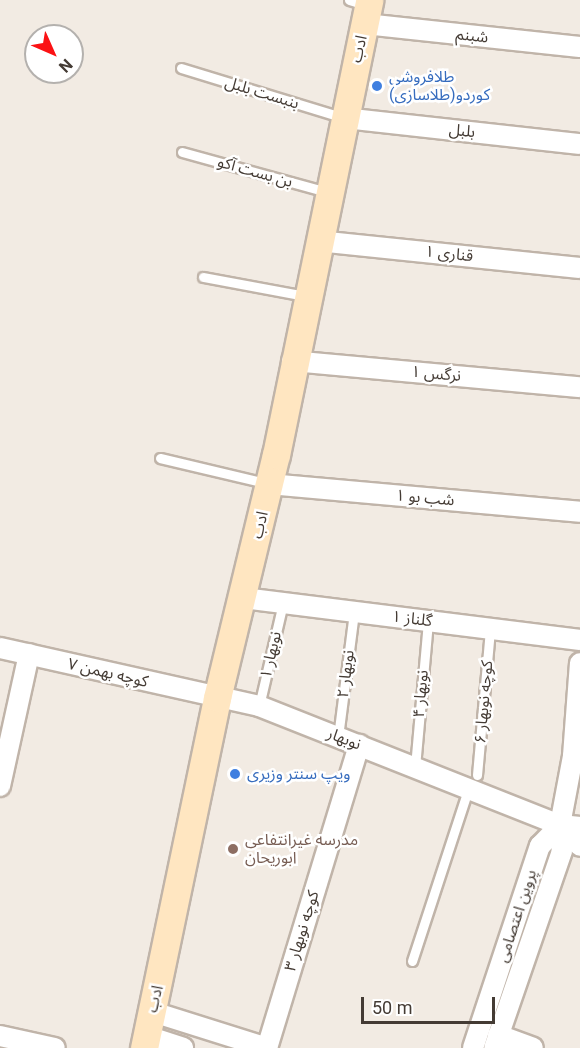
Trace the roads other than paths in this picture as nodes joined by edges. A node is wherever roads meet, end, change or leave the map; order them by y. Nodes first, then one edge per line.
1 (362, 7) edge
2 (580, 47) edge
3 (181, 68) dead end
4 (344, 118) junction
5 (580, 144) edge
6 (182, 152) dead end
7 (327, 192) junction
8 (318, 241) junction
9 (580, 268) edge
10 (203, 277) dead end
11 (306, 296) junction
12 (292, 361) junction
13 (580, 387) edge
14 (160, 458) dead end
15 (269, 484) junction
16 (580, 512) edge
17 (243, 598) junction
18 (283, 603) junction
19 (354, 612) junction
20 (428, 621) junction
21 (490, 629) junction
22 (580, 640) edge
23 (0, 648) edge
24 (29, 654) junction
25 (580, 663) edge
26 (217, 698) junction
27 (259, 706) junction
28 (338, 737) junction
29 (359, 745) junction
30 (576, 757) edge
31 (415, 766) junction
32 (473, 781) junction
33 (0, 786) edge
34 (560, 825) junction
35 (580, 827) edge
36 (580, 846) edge
37 (412, 961) dead end
38 (148, 1032) edge
39 (0, 1036) edge
40 (496, 1042) edge
41 (55, 1048) edge
42 (183, 1048) edge
43 (267, 1048) edge
44 (473, 1048) edge
45 (533, 1048) edge

1 - 2 street, شبنم
1 - 4 street, ادب
3 - 4 lane, بنبست بلبل
4 - 5 street, بلبل
4 - 7 street, ادب
6 - 7 lane, بن بست آکو
7 - 8 street, ادب
8 - 9 street, قناری ۱
8 - 11 street, ادب
10 - 11 lane
11 - 12 street, ادب
12 - 13 street, نرگس ۱
12 - 15 street, ادب
14 - 15 lane
15 - 16 street, شب بو ۱
15 - 17 street, ادب
17 - 18 street, گلناز ۱
17 - 26 street, ادب
18 - 19 street, گلناز ۱
18 - 27 lane, نوبهار ۱
19 - 20 street, گلناز ۱
19 - 28 lane, نوبهار ۲
20 - 21 street, گلناز ۱
20 - 31 lane, نوبهار ۴
21 - 22 street, گلناز ۱
21 - 32 lane, کوچه نوبهار ۶
23 - 24 street, کوچه بهمن ۷
24 - 26 street, کوچه بهمن ۷
24 - 33 street
25 - 30 street, پروین اعتصامی
26 - 27 street, نوبهار
26 - 38 street, ادب
27 - 28 street, نوبهار
28 - 29 street, نوبهار
29 - 31 street, نوبهار
29 - 43 street, کوچه نوبهار ۳
30 - 34 street, پروین اعتصامی
31 - 32 street, نوبهار
32 - 34 street, نوبهار
32 - 37 lane
34 - 35 street, نوبهار
34 - 36 street, نوبهار
34 - 40 street, پروین اعتصامی
34 - 44 street, پروین اعتصامی
38 - 42 street
38 - 43 street
39 - 41 street
40 - 45 street

